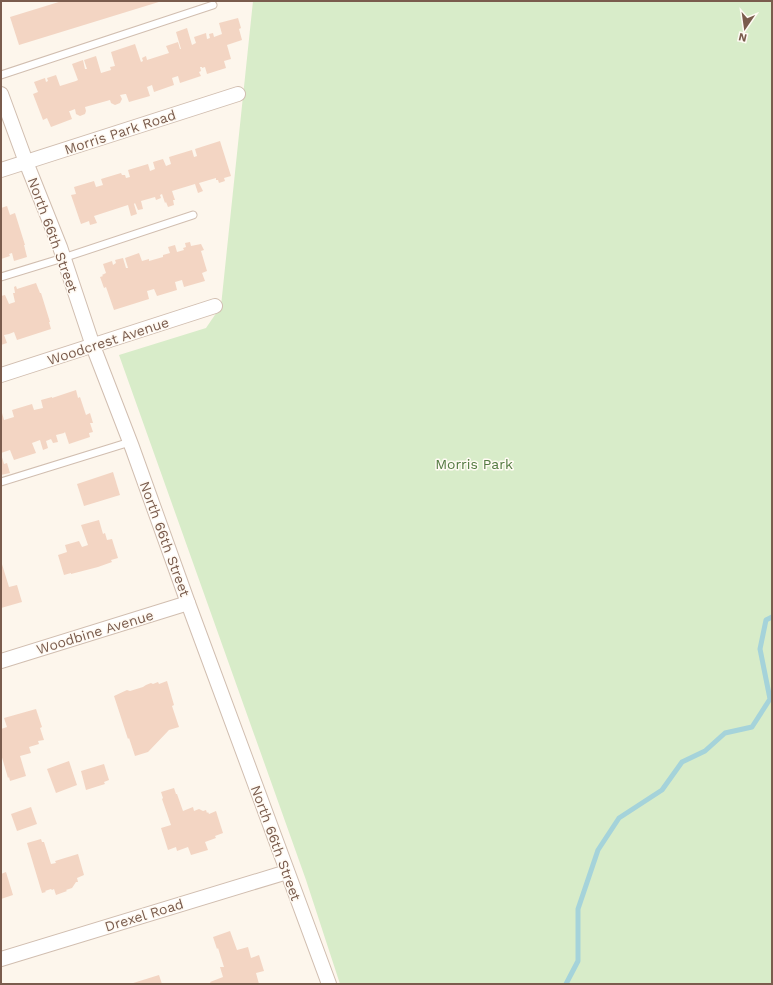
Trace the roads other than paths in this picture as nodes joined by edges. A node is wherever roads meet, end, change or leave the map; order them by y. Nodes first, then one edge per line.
1 (213, 5) dead end
2 (1, 75) edge
3 (1, 94) edge
4 (238, 94) dead end
5 (26, 162) junction
6 (1, 170) edge
7 (193, 215) dead end
8 (63, 258) junction
9 (1, 277) edge
10 (215, 306) dead end
11 (93, 346) junction
12 (1, 375) edge
13 (130, 442) junction
14 (1, 482) edge
15 (188, 603) junction
16 (1, 661) edge
17 (287, 872) junction
18 (1, 959) edge
19 (329, 984) edge

1 - 2 lane
3 - 5 street, North 66th Street
4 - 5 street, Morris Park Road
5 - 6 street, Morris Park Road
5 - 8 street, North 66th Street
7 - 8 lane
8 - 9 lane
8 - 11 street, North 66th Street
10 - 11 street, Woodcrest Avenue
11 - 12 street, Woodcrest Avenue
11 - 13 street, North 66th Street
13 - 14 lane
13 - 15 street, North 66th Street
15 - 16 street, Woodbine Avenue
15 - 17 street, North 66th Street
17 - 18 street, Drexel Road
17 - 19 street, North 66th Street

